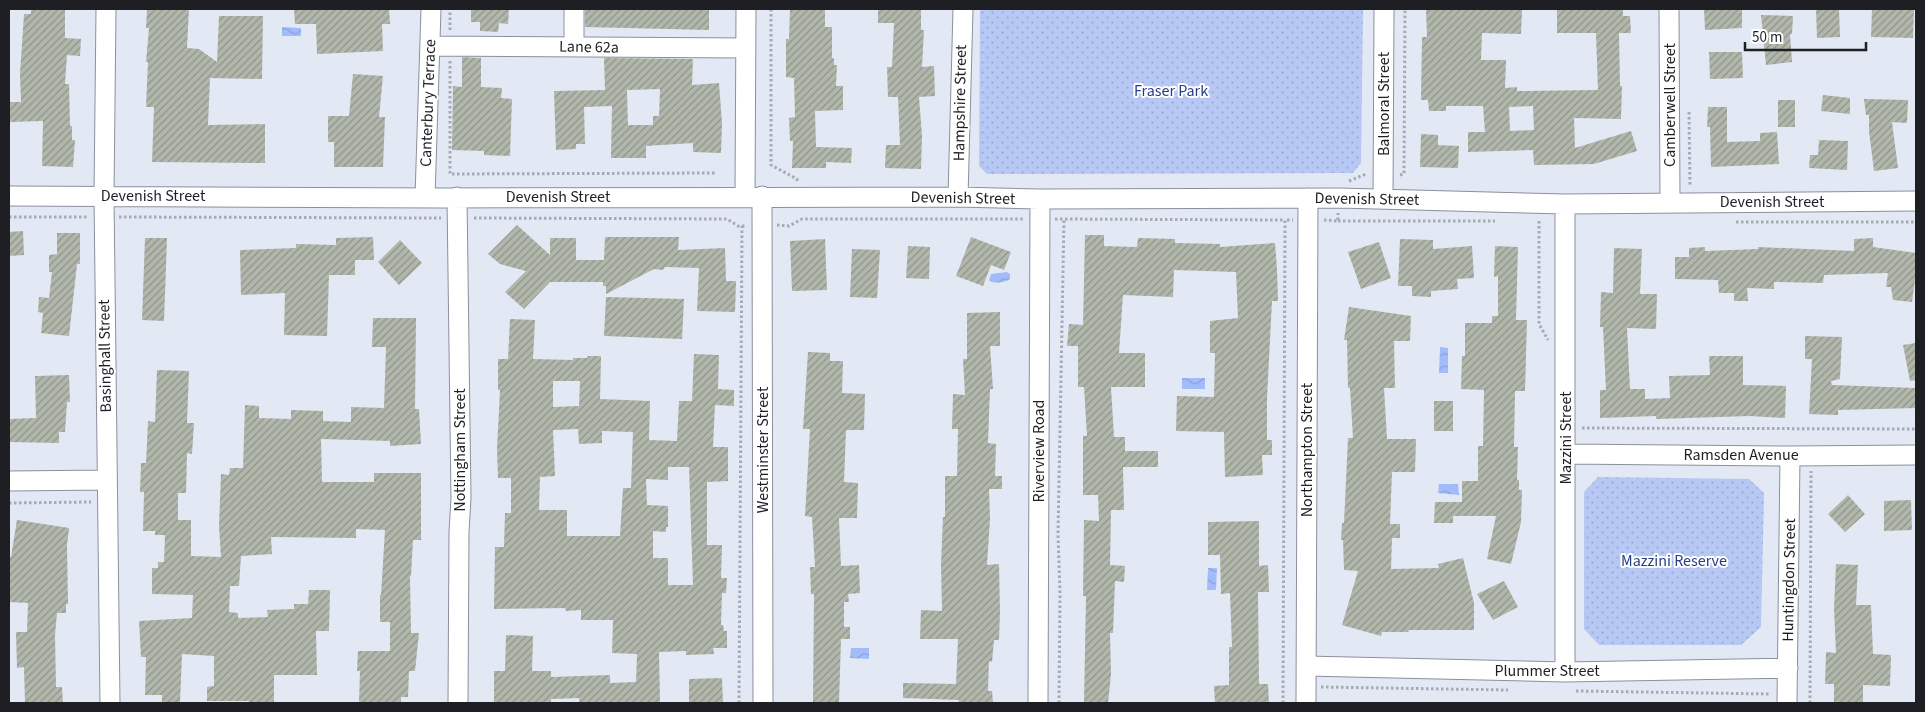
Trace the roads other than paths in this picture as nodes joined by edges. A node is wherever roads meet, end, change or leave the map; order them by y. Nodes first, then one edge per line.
1 (106, 9) edge
2 (431, 9) edge
3 (574, 9) edge
4 (746, 9) edge
5 (962, 9) edge
6 (1384, 9) edge
7 (1669, 9) edge
8 (431, 46) junction
9 (574, 46) junction
10 (746, 48) junction
11 (9, 196) edge
12 (104, 196) junction
13 (425, 197) junction
14 (457, 197) junction
15 (753, 197) junction
16 (958, 197) junction
17 (1308, 198) junction
18 (1040, 199) junction
19 (1383, 199) junction
20 (1670, 202) junction
21 (1916, 202) edge
22 (1565, 204) junction
23 (1566, 454) junction
24 (1916, 455) edge
25 (1790, 456) junction
26 (107, 480) junction
27 (9, 481) edge
28 (1306, 666) junction
29 (1788, 668) junction
30 (1565, 672) junction
31 (110, 703) edge
32 (458, 703) edge
33 (763, 703) edge
34 (1038, 703) edge
35 (1306, 703) edge
36 (1787, 703) edge

1 - 12 street, Basinghall Street
2 - 8 street, Canterbury Terrace
3 - 9 street
4 - 10 street, Westminster Street
5 - 16 street, Hampshire Street
6 - 19 street, Balmoral Street
7 - 20 street, Camberwell Street
8 - 9 street, Lane 62a
8 - 13 street, Canterbury Terrace
9 - 10 street, Lane 62a
10 - 15 street, Westminster Street
11 - 12 street, Devenish Street
12 - 13 street, Devenish Street
12 - 26 street, Basinghall Street
13 - 14 street, Devenish Street
14 - 15 street, Devenish Street
14 - 32 street, Nottingham Street
15 - 16 street, Devenish Street
15 - 33 street, Westminster Street
16 - 18 street, Devenish Street
17 - 18 street, Devenish Street
17 - 19 street, Devenish Street
17 - 28 street, Northampton Street
18 - 34 street, Riverview Road
19 - 22 street, Devenish Street
20 - 21 street, Devenish Street
20 - 22 street, Devenish Street
22 - 23 street, Mazzini Street
23 - 25 street, Ramsden Avenue
23 - 30 street, Mazzini Street
24 - 25 street, Ramsden Avenue
25 - 29 street, Huntingdon Street
26 - 27 street
26 - 31 street, Basinghall Street
28 - 30 street, Plummer Street
28 - 35 street, Northampton Street
29 - 30 street, Plummer Street
29 - 36 street, Huntingdon Street

